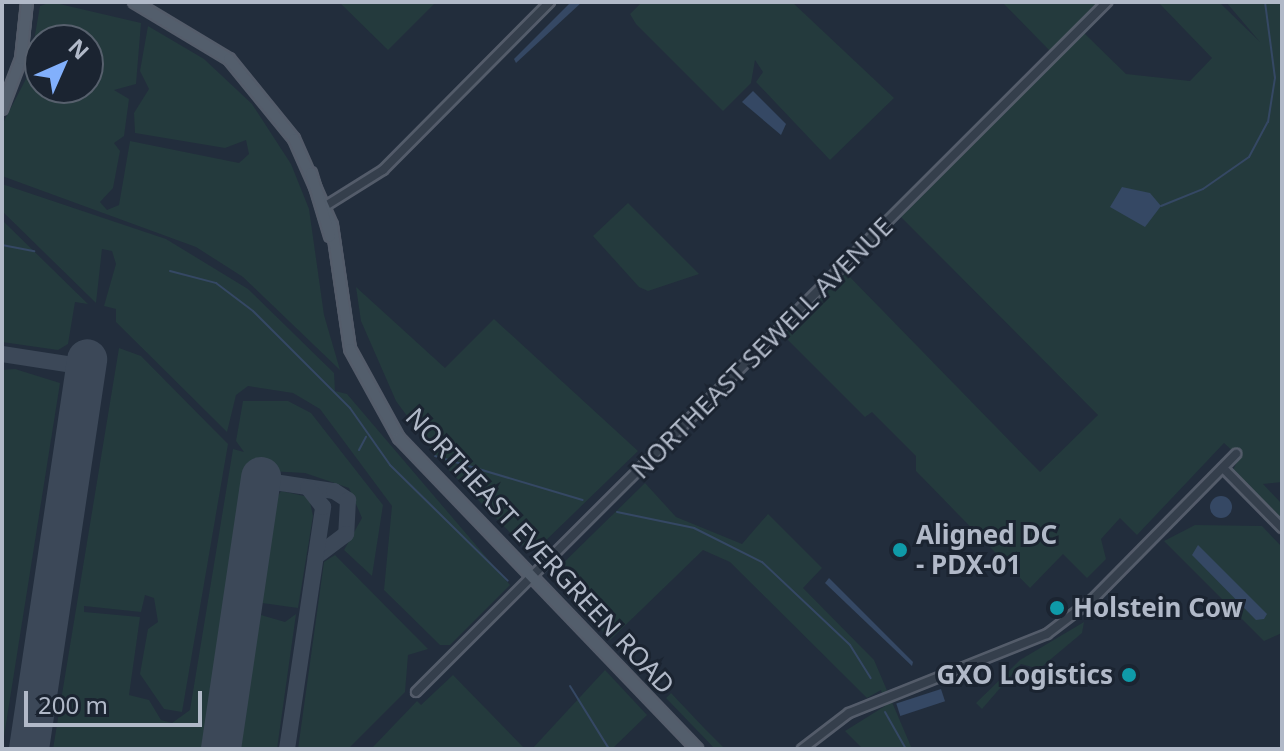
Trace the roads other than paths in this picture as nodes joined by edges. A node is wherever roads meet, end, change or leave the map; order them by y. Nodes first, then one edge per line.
1 (27, 2) edge
2 (134, 2) edge
3 (550, 2) edge
4 (1107, 2) edge
5 (2, 109) edge
6 (311, 173) junction
7 (327, 205) junction
8 (330, 236) junction
9 (1236, 454) dead end
10 (1223, 468) junction
11 (1282, 528) edge
12 (531, 577) junction
13 (416, 692) dead end
14 (697, 749) edge
15 (802, 749) edge

1 - 5 main road
2 - 6 main road, NORTHEAST EVERGREEN ROAD
3 - 7 street
4 - 12 street, NORTHEAST SEWELL AVENUE
6 - 7 main road, NORTHEAST EVERGREEN ROAD
6 - 8 main road, NORTHEAST EVERGREEN ROAD
7 - 8 main road, NORTHEAST EVERGREEN ROAD
8 - 12 main road, NORTHEAST EVERGREEN ROAD
9 - 10 street
10 - 11 street
10 - 15 street
12 - 13 street, NORTHEAST SEWELL AVENUE
12 - 14 main road, NORTHEAST EVERGREEN ROAD

